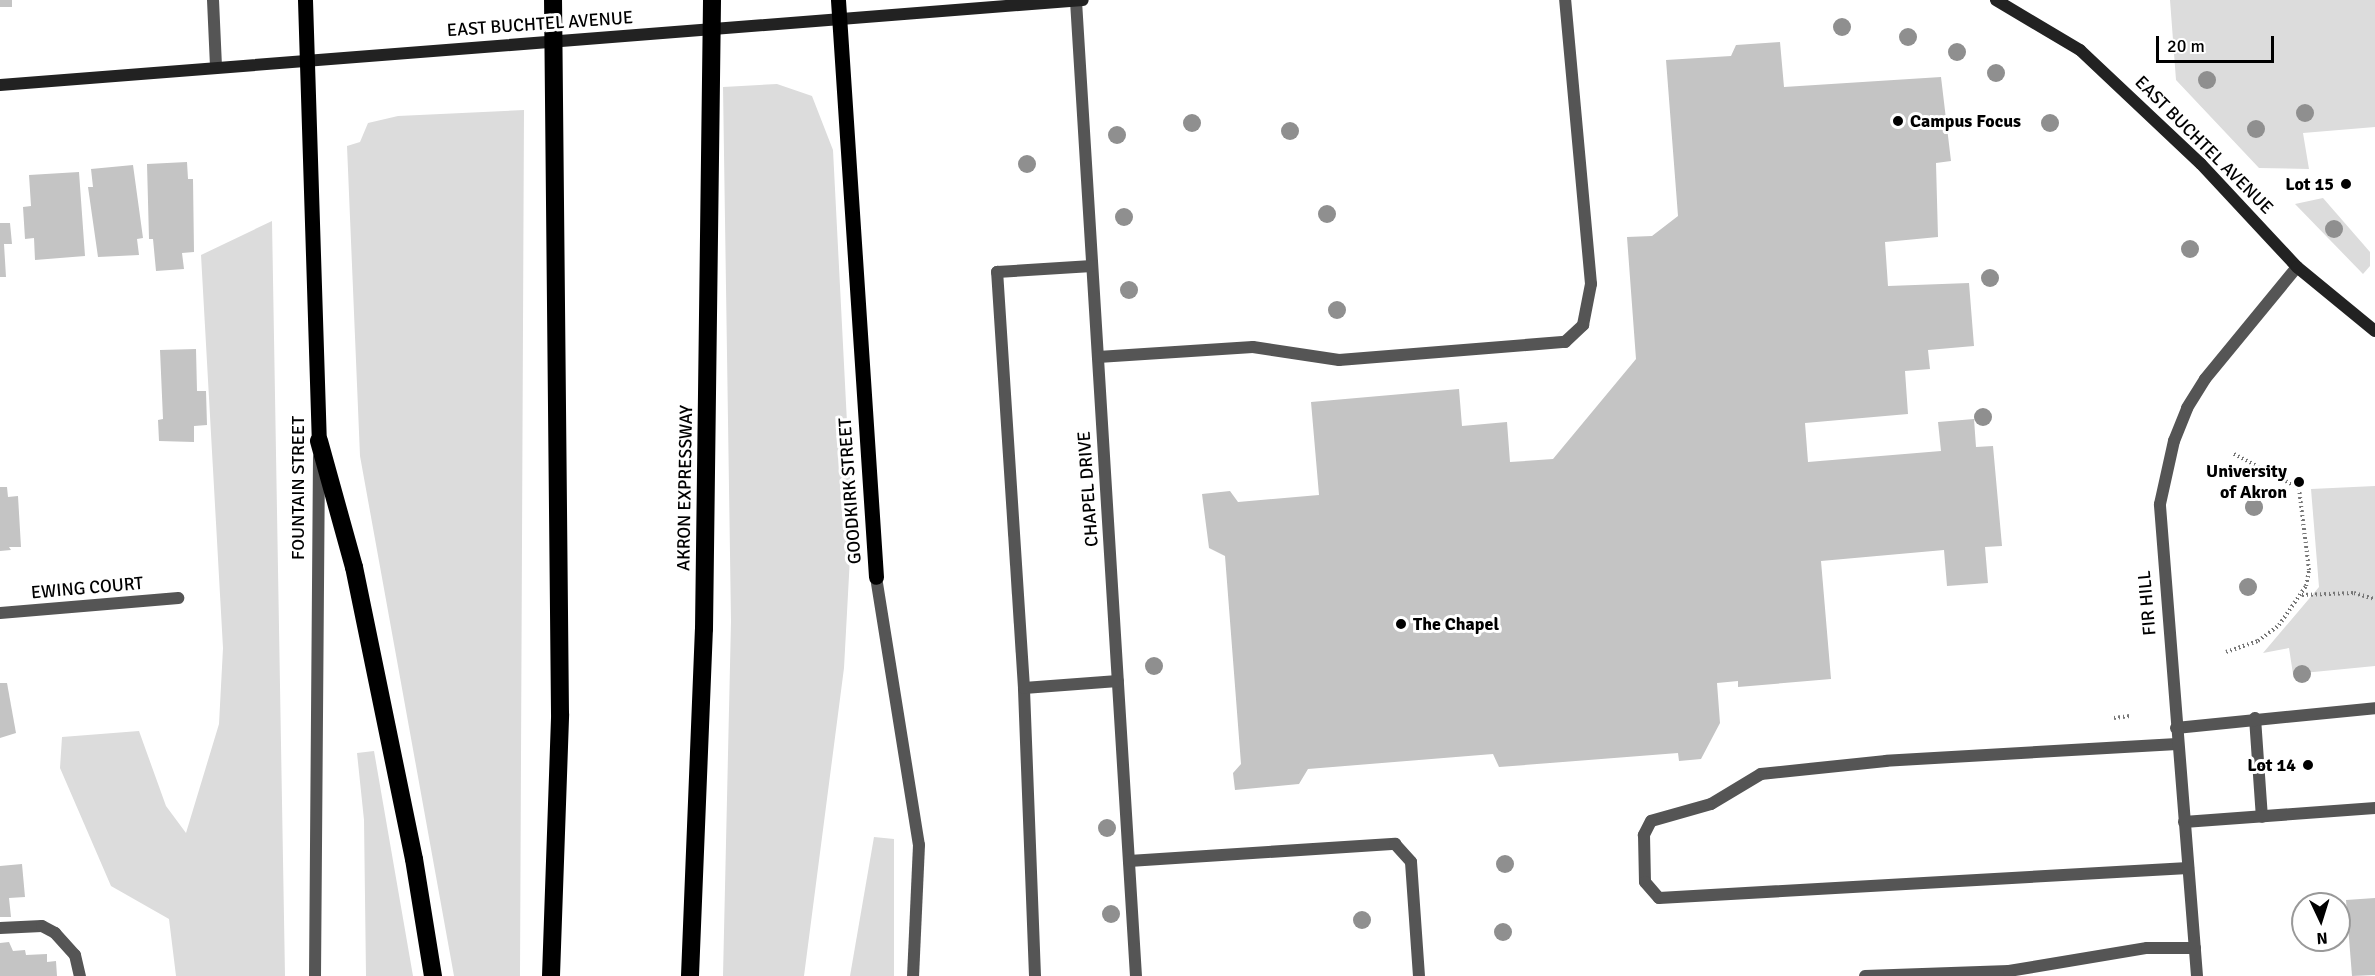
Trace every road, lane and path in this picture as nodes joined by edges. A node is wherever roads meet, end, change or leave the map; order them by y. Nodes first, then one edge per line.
1 (213, 0) edge
2 (305, 0) edge
3 (553, 0) edge
4 (712, 0) edge
5 (838, 0) edge
6 (1080, 0) edge
7 (1565, 0) edge
8 (1996, 0) edge
9 (838, 21) junction
10 (305, 60) junction
11 (216, 68) junction
12 (0, 85) edge
13 (1092, 266) junction
14 (2297, 267) junction
15 (2375, 331) edge
16 (1098, 357) junction
17 (319, 441) junction
18 (2232, 453) dead end
19 (876, 577) joint
20 (2301, 595) junction
21 (178, 598) dead end
22 (2375, 599) edge
23 (0, 613) edge
24 (2226, 652) dead end
25 (1118, 681) junction
26 (1024, 688) junction
27 (2375, 708) edge
28 (2130, 716) dead end
29 (2113, 718) dead end
30 (2255, 718) junction
31 (2176, 728) junction
32 (2177, 744) junction
33 (2375, 808) edge
34 (2262, 817) junction
35 (2184, 822) junction
36 (1129, 861) junction
37 (2188, 868) junction
38 (0, 928) edge
39 (2195, 948) junction
40 (2010, 973) edge
41 (80, 976) edge
42 (315, 976) edge
43 (433, 976) edge
44 (551, 976) edge
45 (690, 976) edge
46 (913, 976) edge
47 (1035, 976) edge
48 (1136, 976) edge
49 (1419, 976) edge
50 (1865, 976) edge
51 (2197, 976) edge

1 - 11 street
2 - 10 main road, FOUNTAIN STREET
3 - 44 highway
4 - 45 highway, AKRON EXPRESSWAY
5 - 9 main road, GOODKIRK STREET
6 - 9 main road, EAST BUCHTEL AVENUE
6 - 13 street, CHAPEL DRIVE
7 - 16 street
8 - 14 main road, EAST BUCHTEL AVENUE
9 - 10 main road, EAST BUCHTEL AVENUE
9 - 19 main road, GOODKIRK STREET
10 - 11 main road, EAST BUCHTEL AVENUE
10 - 17 main road, FOUNTAIN STREET
11 - 12 main road, EAST BUCHTEL AVENUE
13 - 16 street, CHAPEL DRIVE
13 - 26 street
14 - 15 main road, EAST BUCHTEL AVENUE
14 - 31 street, FIR HILL
16 - 25 street, CHAPEL DRIVE
17 - 42 street, FOUNTAIN STREET
17 - 43 highway
18 - 20 path
19 - 46 street, GOODKIRK STREET
20 - 22 path
20 - 24 path
21 - 23 street, EWING COURT
25 - 26 street
25 - 36 street, CHAPEL DRIVE
26 - 47 street
27 - 30 street
28 - 29 path
30 - 31 street
30 - 34 street
31 - 32 street, FIR HILL
32 - 35 street, FIR HILL
32 - 37 street
33 - 34 street
34 - 35 street
35 - 37 street, FIR HILL
36 - 48 street, CHAPEL DRIVE
36 - 49 street
37 - 39 street, FIR HILL
38 - 41 street
39 - 40 street
39 - 51 street, FIR HILL
40 - 50 street

